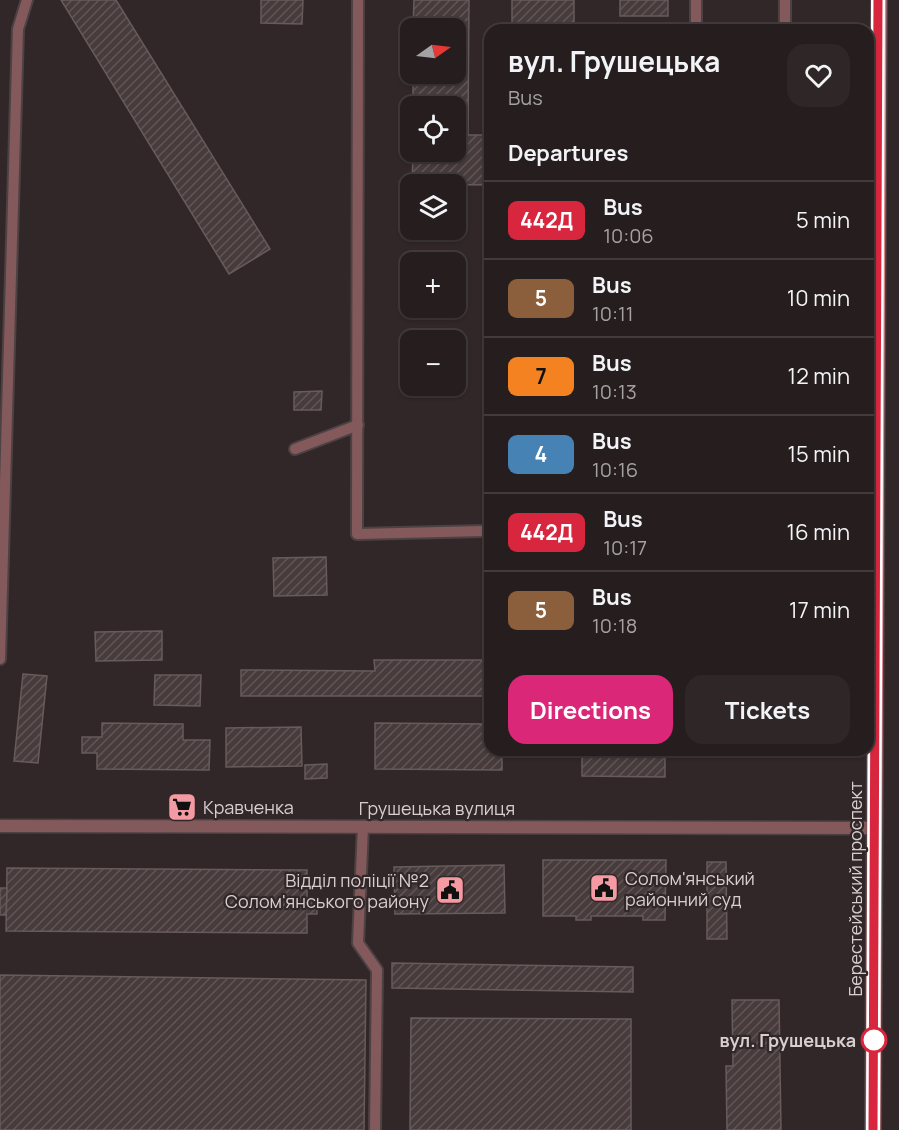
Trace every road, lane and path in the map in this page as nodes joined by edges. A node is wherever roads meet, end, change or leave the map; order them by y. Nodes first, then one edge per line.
1 (27, 0) edge
2 (358, 0) edge
3 (696, 0) edge
4 (785, 0) edge
5 (879, 0) edge
6 (696, 24) edge
7 (785, 24) edge
8 (874, 83) edge
9 (358, 425) junction
10 (295, 449) dead end
11 (874, 464) edge
12 (484, 531) dead end
13 (0, 659) edge
14 (0, 826) edge
15 (363, 826) junction
16 (875, 828) junction
17 (375, 1130) edge
18 (873, 1130) edge

1 - 13 lane
2 - 9 lane
3 - 6 lane
4 - 7 lane
5 - 8 main road, Берестейський проспект
9 - 10 lane
9 - 12 lane
11 - 16 main road, Берестейський проспект
14 - 15 street, Грушецька вулиця
15 - 16 street, Грушецька вулиця
15 - 17 lane
16 - 18 main road, Берестейський проспект

